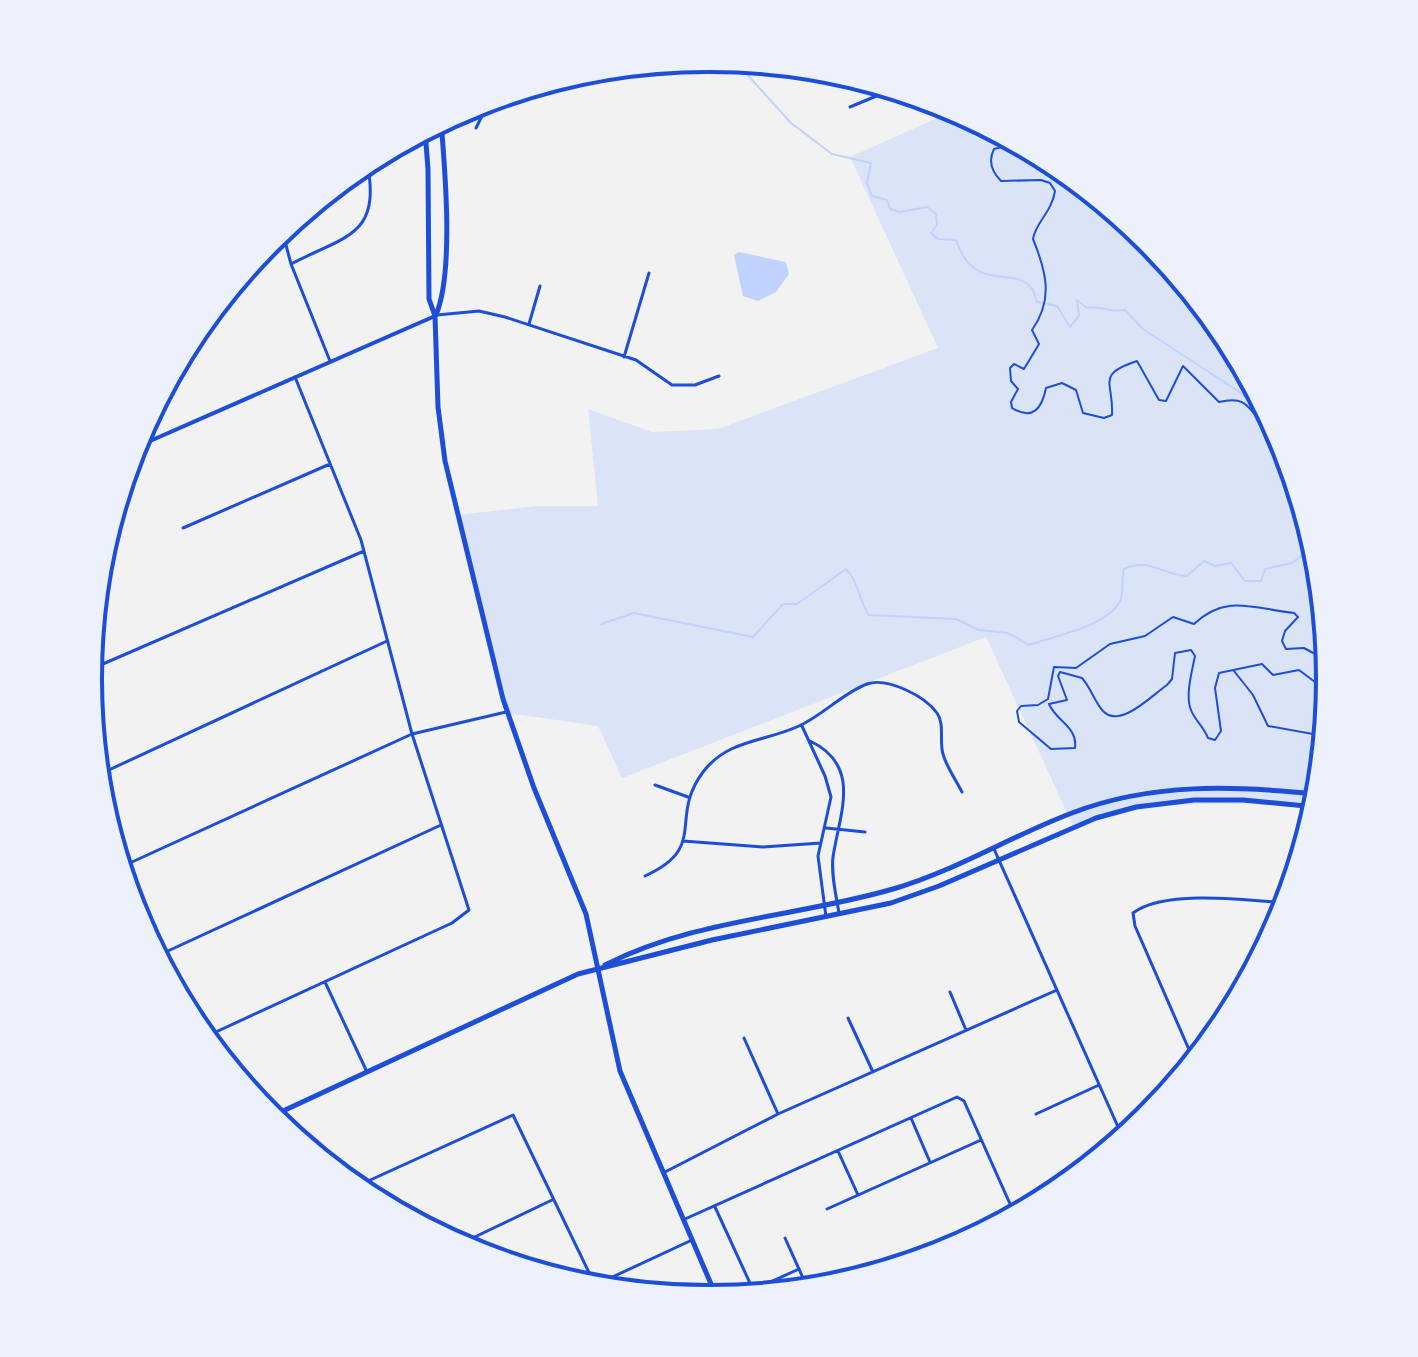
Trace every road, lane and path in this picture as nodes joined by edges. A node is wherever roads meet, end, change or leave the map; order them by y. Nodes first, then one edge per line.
1 (876, 96) edge
2 (850, 107) dead end
3 (482, 116) edge
4 (476, 128) dead end
5 (442, 135) edge
6 (426, 143) edge
7 (1001, 147) edge
8 (370, 175) edge
9 (286, 245) edge
10 (291, 264) junction
11 (649, 273) dead end
12 (540, 286) dead end
13 (435, 316) junction
14 (529, 324) junction
15 (624, 357) junction
16 (330, 361) junction
17 (719, 376) dead end
18 (295, 377) junction
19 (1255, 415) edge
20 (152, 440) edge
21 (330, 464) junction
22 (183, 528) dead end
23 (364, 551) junction
24 (387, 641) junction
25 (1315, 654) edge
26 (103, 664) edge
27 (1233, 670) junction
28 (1316, 683) edge
29 (507, 712) junction
30 (801, 725) junction
31 (412, 734) junction
32 (1312, 734) edge
33 (810, 741) junction
34 (110, 770) edge
35 (655, 785) dead end
36 (962, 792) dead end
37 (1305, 793) edge
38 (688, 797) junction
39 (1302, 806) edge
40 (441, 825) junction
41 (826, 828) junction
42 (840, 830) junction
43 (865, 832) dead end
44 (683, 841) junction
45 (821, 843) junction
46 (994, 847) junction
47 (999, 859) junction
48 (132, 862) edge
49 (645, 876) dead end
50 (838, 902) junction
51 (1272, 902) edge
52 (824, 905) junction
53 (840, 915) junction
54 (826, 917) junction
55 (167, 951) edge
56 (597, 969) junction
57 (325, 982) junction
58 (1057, 990) junction
59 (950, 992) dead end
60 (848, 1018) dead end
61 (966, 1030) junction
62 (217, 1032) edge
63 (744, 1038) dead end
64 (1189, 1049) edge
65 (367, 1072) junction
66 (873, 1072) junction
67 (1099, 1085) junction
68 (284, 1111) edge
69 (778, 1114) junction
70 (1036, 1114) dead end
71 (911, 1118) junction
72 (1118, 1126) edge
73 (981, 1140) junction
74 (837, 1151) junction
75 (930, 1162) junction
76 (665, 1172) junction
77 (369, 1181) edge
78 (858, 1195) junction
79 (553, 1200) junction
80 (1010, 1205) edge
81 (714, 1206) junction
82 (827, 1209) dead end
83 (683, 1220) junction
84 (474, 1238) edge
85 (785, 1238) dead end
86 (693, 1240) junction
87 (799, 1269) junction
88 (586, 1272) edge
89 (613, 1277) edge
90 (803, 1277) edge
91 (775, 1281) edge
92 (750, 1284) edge
93 (712, 1285) edge

1 - 2 street
3 - 4 street
5 - 13 main road
6 - 13 main road
7 - 19 path
8 - 10 street
9 - 10 street
10 - 16 street
11 - 15 street
12 - 14 street
13 - 14 street
13 - 16 street
13 - 29 main road
14 - 15 street
15 - 17 street
16 - 18 street
18 - 20 street
18 - 21 street
21 - 22 street
21 - 23 street
23 - 24 street
23 - 26 street
24 - 31 street
24 - 34 street
25 - 27 path
27 - 28 path
27 - 32 path
29 - 31 street
29 - 56 main road
30 - 33 street
30 - 36 street
30 - 38 street
31 - 40 street
31 - 48 street
33 - 41 street
33 - 42 street
35 - 38 street
37 - 46 main road
38 - 44 street
39 - 47 main road
40 - 55 street
40 - 57 street
41 - 42 street
41 - 45 street
42 - 43 street
42 - 50 street
44 - 45 street
44 - 49 street
45 - 52 street
46 - 47 street
46 - 50 main road
47 - 53 main road
47 - 58 street
50 - 52 main road
50 - 53 street
51 - 64 street
52 - 54 street
52 - 56 main road
53 - 54 main road
54 - 56 main road
56 - 65 main road
56 - 76 main road
57 - 62 street
57 - 65 street
58 - 61 street
58 - 67 street
59 - 61 street
60 - 66 street
61 - 66 street
63 - 69 street
65 - 68 main road
66 - 69 street
67 - 70 street
67 - 72 street
69 - 76 street
71 - 73 street
71 - 74 street
71 - 75 street
73 - 75 street
73 - 80 street
74 - 78 street
74 - 81 street
75 - 78 street
76 - 83 main road
77 - 79 street
78 - 82 street
79 - 84 street
79 - 88 street
81 - 83 street
81 - 92 street
83 - 86 main road
85 - 87 street
86 - 89 street
86 - 93 main road
87 - 90 street
87 - 91 street

